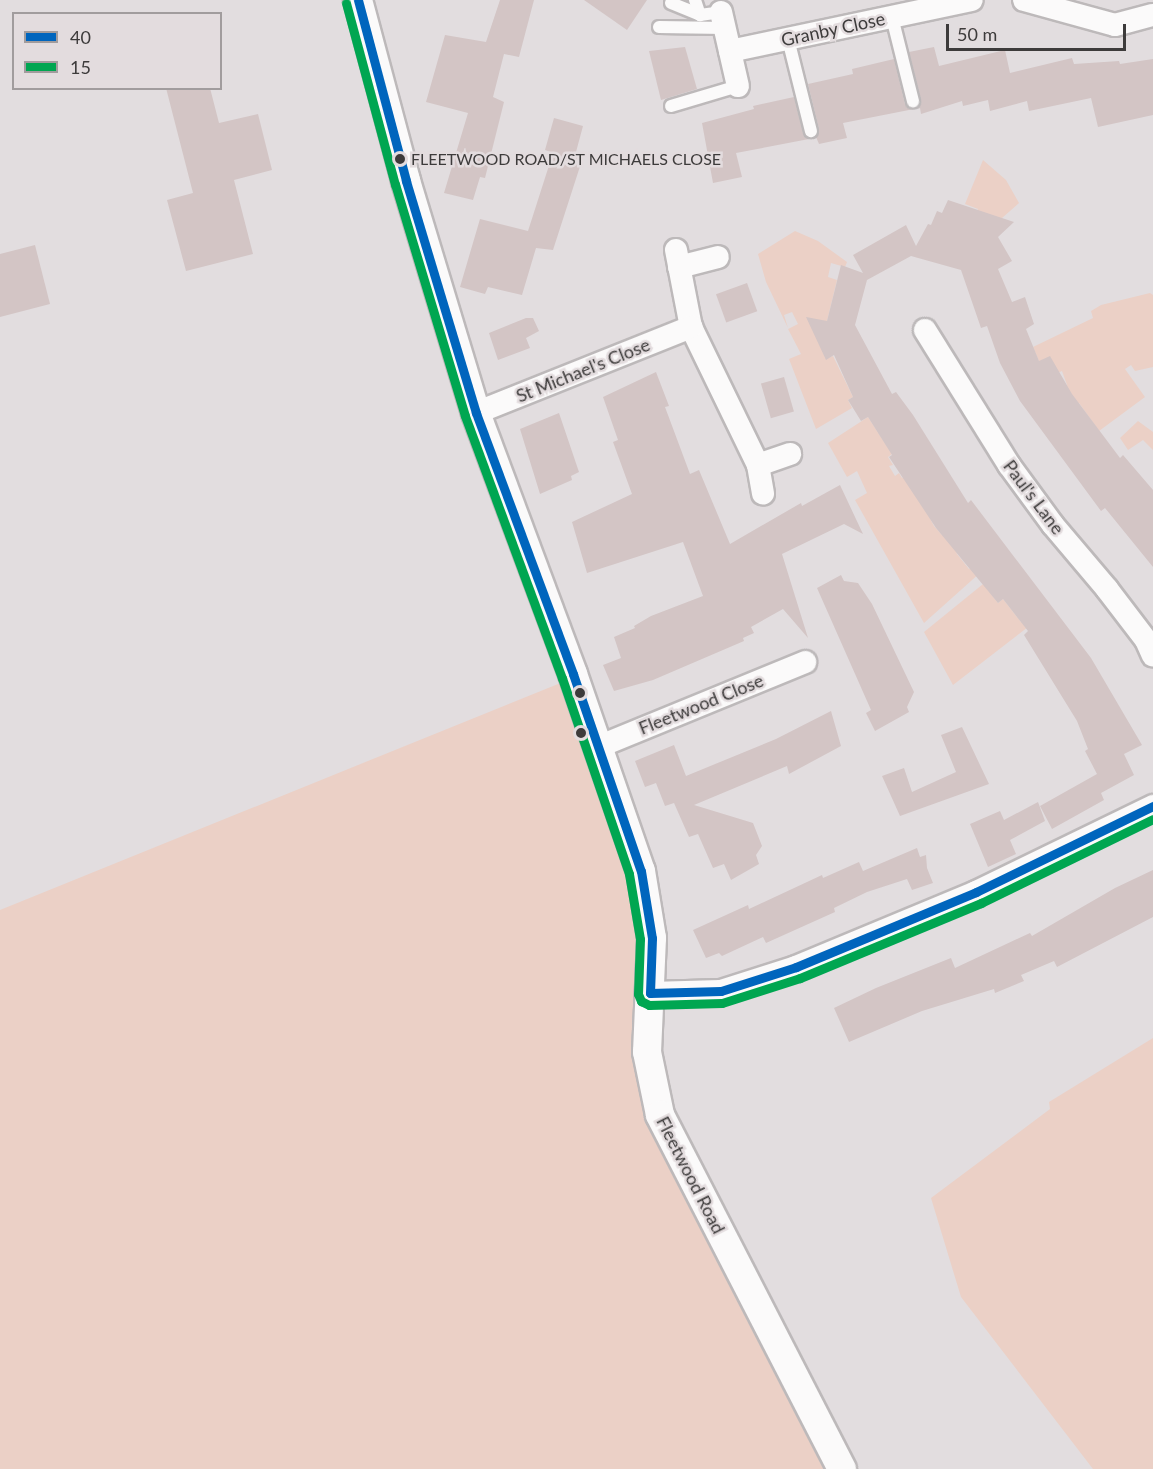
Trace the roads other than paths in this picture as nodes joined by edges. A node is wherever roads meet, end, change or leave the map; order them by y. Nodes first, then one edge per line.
1 (358, 0) edge
2 (695, 0) edge
3 (972, 0) edge
4 (1024, 0) edge
5 (671, 3) dead end
6 (1153, 15) edge
7 (892, 17) junction
8 (715, 18) junction
9 (659, 27) dead end
10 (788, 39) junction
11 (730, 51) junction
12 (738, 86) joint
13 (913, 101) dead end
14 (671, 106) dead end
15 (811, 131) dead end
16 (718, 257) dead end
17 (691, 327) junction
18 (925, 330) dead end
19 (476, 413) junction
20 (790, 454) dead end
21 (758, 465) junction
22 (763, 494) dead end
23 (1153, 656) edge
24 (805, 662) dead end
25 (598, 747) junction
26 (1153, 806) edge
27 (650, 993) junction
28 (842, 1469) edge

1 - 19 street, Fleetwood Road
2 - 8 lane
3 - 7 street, Granby Close
4 - 6 street
5 - 8 lane
7 - 10 street, Granby Close
7 - 13 lane
8 - 9 lane
8 - 11 street
10 - 11 street, Granby Close
10 - 15 lane
11 - 12 street
12 - 14 lane
16 - 17 street
17 - 19 street, St Michael's Close
17 - 21 street
18 - 23 street, Paul's Lane
19 - 25 street, Fleetwood Road
20 - 21 street
21 - 22 street
24 - 25 street, Fleetwood Close
25 - 27 street, Fleetwood Road
26 - 27 street
27 - 28 street, Fleetwood Road

